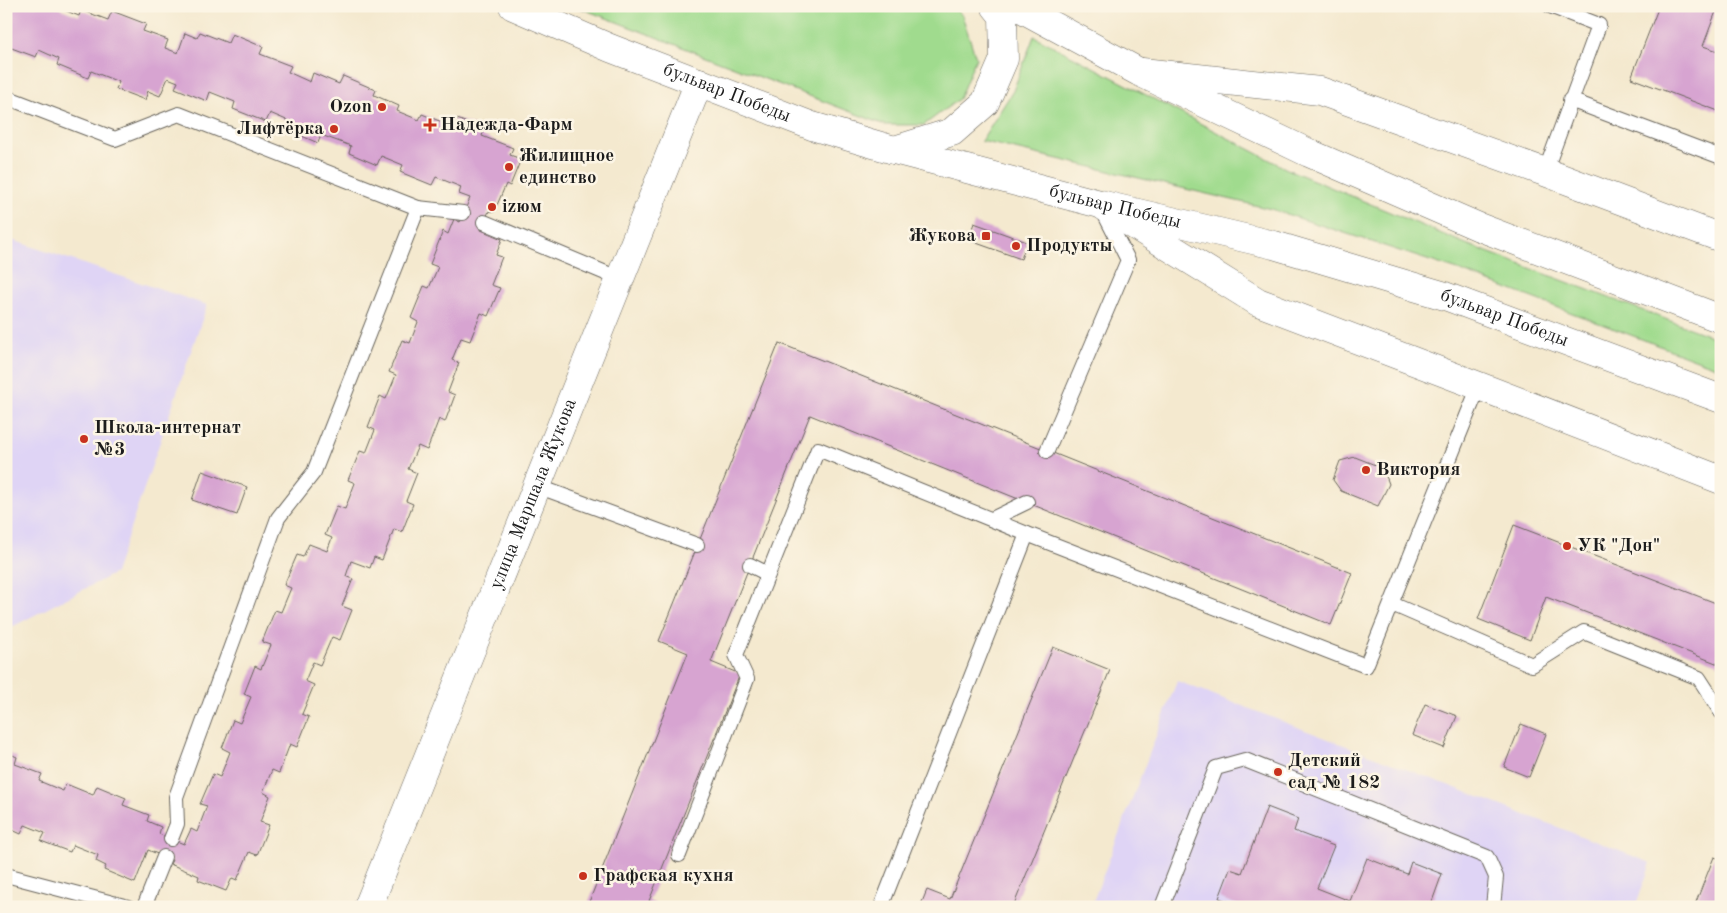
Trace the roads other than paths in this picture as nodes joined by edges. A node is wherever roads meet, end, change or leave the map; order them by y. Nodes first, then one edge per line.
1 (513, 6) edge
2 (995, 6) edge
3 (1017, 6) edge
4 (1550, 6) edge
5 (1140, 72) junction
6 (699, 82) junction
7 (6, 97) edge
8 (1570, 100) junction
9 (894, 150) junction
10 (1721, 157) edge
11 (1545, 172) junction
12 (1100, 204) junction
13 (418, 208) junction
14 (464, 214) dead end
15 (484, 222) dead end
16 (1721, 238) edge
17 (620, 278) junction
18 (1721, 319) edge
19 (1479, 386) junction
20 (1721, 399) edge
21 (1047, 451) dead end
22 (1721, 480) edge
23 (537, 486) junction
24 (1027, 502) dead end
25 (992, 519) junction
26 (1027, 534) junction
27 (697, 545) dead end
28 (750, 566) dead end
29 (768, 574) junction
30 (1392, 604) junction
31 (1721, 712) edge
32 (171, 839) dead end
33 (679, 855) dead end
34 (164, 857) dead end
35 (6, 875) edge
36 (128, 907) edge
37 (144, 907) edge
38 (368, 907) edge
39 (881, 907) edge
40 (1162, 907) edge
41 (1493, 907) edge

1 - 6 main road, бульвар Победы
2 - 9 main road
3 - 5 main road
4 - 8 lane
5 - 11 main road
5 - 18 main road
6 - 9 main road, бульвар Победы
6 - 17 main road, улица Маршала Жукова
7 - 13 lane
8 - 10 lane
8 - 11 lane
9 - 12 main road, бульвар Победы
11 - 16 main road
12 - 19 main road
12 - 20 main road, бульвар Победы
12 - 21 lane
13 - 14 lane
13 - 32 lane
15 - 17 lane
17 - 23 main road, улица Маршала Жукова
19 - 22 main road
19 - 30 lane
23 - 27 lane
23 - 38 main road, улица Маршала Жукова
24 - 25 lane
25 - 26 lane
25 - 29 lane
26 - 30 lane
26 - 39 lane
28 - 29 lane
29 - 33 lane
30 - 31 lane
34 - 37 lane
35 - 36 lane
40 - 41 lane

